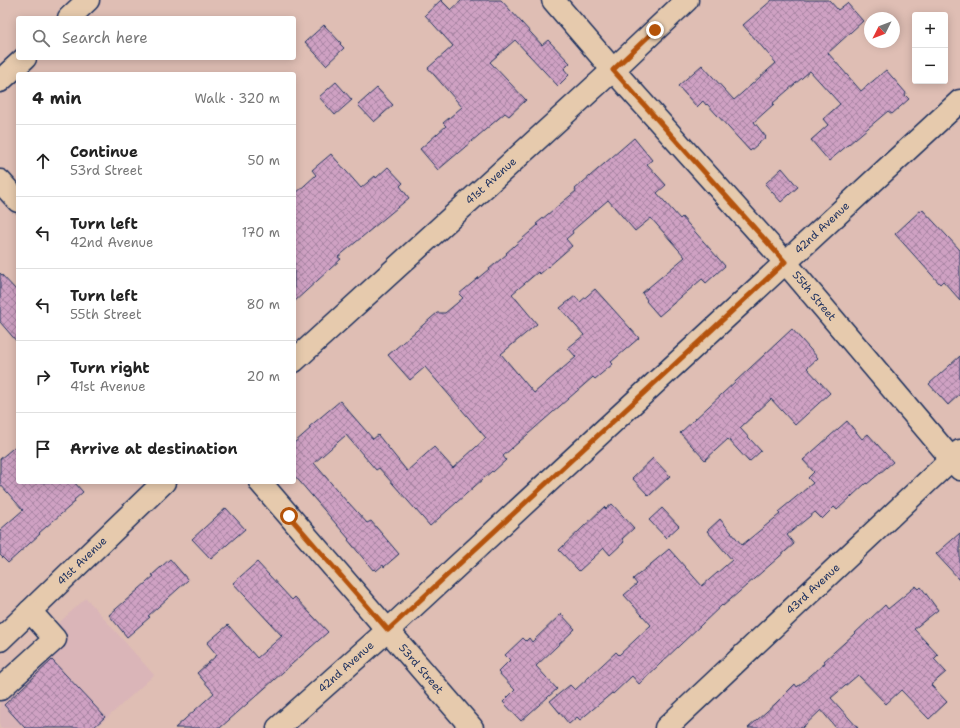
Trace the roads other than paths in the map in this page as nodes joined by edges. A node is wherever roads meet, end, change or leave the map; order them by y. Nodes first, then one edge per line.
1 (88, 0) edge
2 (553, 0) edge
3 (687, 0) edge
4 (70, 16) edge
5 (23, 60) edge
6 (613, 70) junction
7 (0, 81) edge
8 (960, 101) edge
9 (0, 181) edge
10 (16, 200) edge
11 (785, 262) junction
12 (296, 359) edge
13 (957, 459) edge
14 (162, 484) edge
15 (262, 484) edge
16 (30, 611) junction
17 (388, 630) junction
18 (0, 640) edge
19 (0, 689) edge
20 (278, 728) edge
21 (472, 728) edge
22 (666, 728) edge

1 - 4 street
2 - 6 street, 55th Street
3 - 6 street, 41st Avenue
5 - 7 street
6 - 11 street, 55th Street
6 - 12 street, 41st Avenue
8 - 11 street, 42nd Avenue
9 - 10 street
11 - 13 street, 55th Street
11 - 17 street, 42nd Avenue
13 - 22 street, 43rd Avenue
14 - 16 street, 41st Avenue
15 - 17 street, 53rd Street
16 - 18 street, 41st Avenue
16 - 19 street
17 - 20 street, 42nd Avenue
17 - 21 street, 53rd Street

